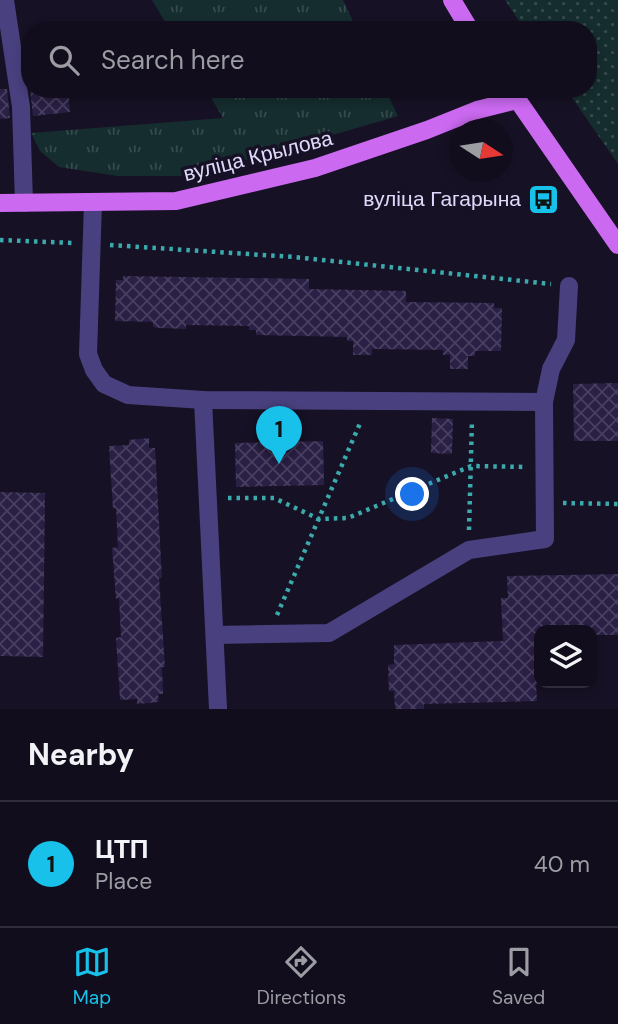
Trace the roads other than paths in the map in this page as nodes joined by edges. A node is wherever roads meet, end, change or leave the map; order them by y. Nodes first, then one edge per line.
1 (5, 0) edge
2 (452, 0) edge
3 (465, 21) edge
4 (505, 98) edge
5 (517, 98) edge
6 (0, 203) edge
7 (24, 203) junction
8 (93, 203) junction
9 (618, 245) edge
10 (569, 286) road end
11 (203, 400) junction
12 (544, 402) junction
13 (215, 635) junction
14 (218, 709) edge

1 - 7 lane
2 - 3 main road
4 - 8 main road, вуліца Крылова
5 - 9 main road
6 - 7 main road, вуліца Крылова
7 - 8 main road, вуліца Крылова
8 - 11 lane
10 - 12 lane
11 - 12 lane
11 - 13 lane
12 - 13 lane
13 - 14 lane

